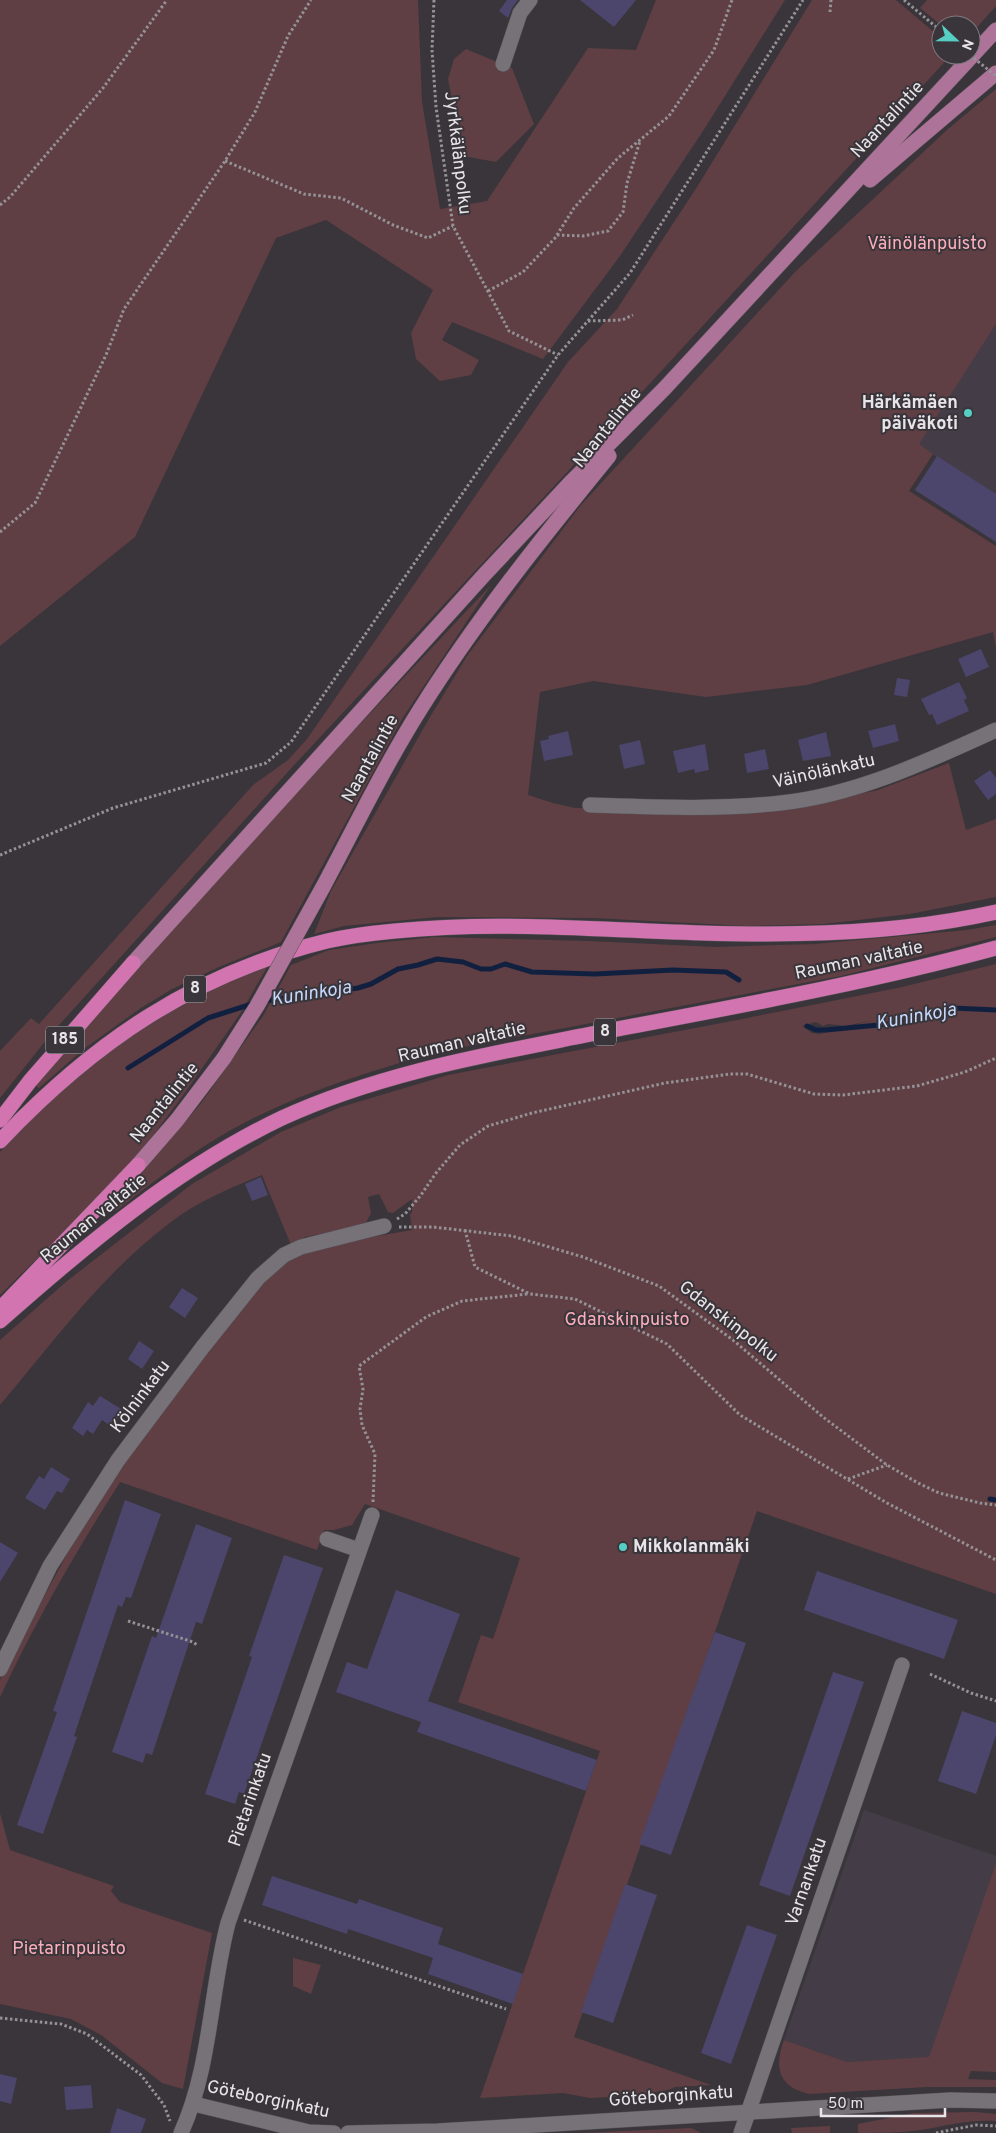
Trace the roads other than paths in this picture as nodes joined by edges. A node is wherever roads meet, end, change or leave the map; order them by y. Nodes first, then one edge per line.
1 (530, 0) edge
2 (996, 30) edge
3 (502, 64) dead end
4 (996, 74) edge
5 (810, 232) junction
6 (664, 389) junction
7 (996, 730) edge
8 (590, 805) dead end
9 (996, 912) edge
10 (996, 948) edge
11 (133, 962) joint
12 (0, 1120) edge
13 (0, 1141) edge
14 (138, 1166) joint
15 (384, 1226) road end
16 (0, 1309) edge
17 (0, 1320) edge
18 (372, 1515) road end
19 (327, 1539) dead end
20 (359, 1550) junction
21 (902, 1665) dead end
22 (0, 1668) edge
23 (996, 2101) edge
24 (194, 2104) junction
25 (747, 2111) junction
26 (176, 2129) edge
27 (334, 2133) edge
28 (348, 2133) edge
29 (741, 2133) edge

1 - 3 street
2 - 5 main road, Naantalintie / 185
4 - 5 main road
5 - 6 main road, Naantalintie / 185
6 - 11 main road, Naantalintie / 185
6 - 14 main road, Naantalintie / 185, bridge
7 - 8 street, Väinölänkatu
9 - 13 highway, Rauman valtatie / 8
10 - 17 highway, Rauman valtatie / 8
11 - 12 highway, 185
14 - 16 highway, 185
15 - 22 street, Kölninkatu
18 - 20 street, Pietarinkatu
19 - 20 street
20 - 24 street, Pietarinkatu
21 - 25 street, Varnankatu
23 - 25 street, Göteborginkatu
24 - 26 street, Pietarinkatu
24 - 27 street, Göteborginkatu
25 - 28 street, Göteborginkatu
25 - 29 street, Varnankatu

